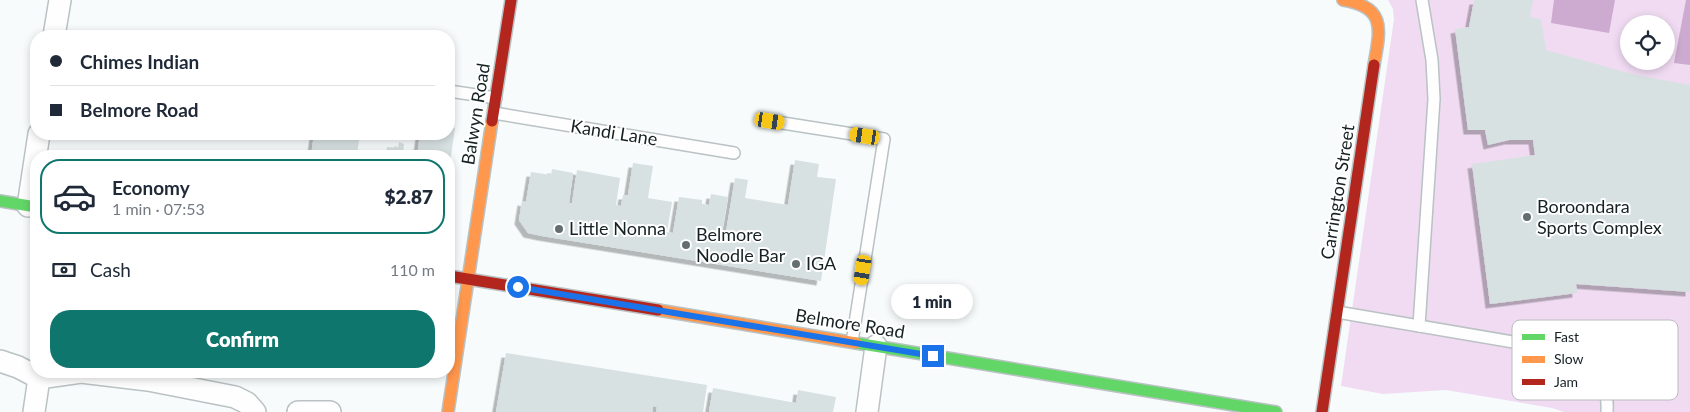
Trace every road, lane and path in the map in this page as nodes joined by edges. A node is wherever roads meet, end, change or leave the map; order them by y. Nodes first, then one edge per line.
1 (60, 0) edge
2 (511, 0) edge
3 (1343, 0) edge
4 (1424, 3) edge
5 (55, 30) edge
6 (455, 91) edge
7 (496, 98) junction
8 (494, 113) junction
9 (770, 121) dead end
10 (734, 152) dead end
11 (0, 201) edge
12 (30, 206) edge
13 (455, 277) edge
14 (469, 279) junction
15 (1337, 312) junction
16 (1419, 326) junction
17 (852, 342) junction
18 (1512, 342) edge
19 (876, 346) junction
20 (0, 361) edge
21 (455, 368) edge
22 (30, 373) edge
23 (39, 378) edge
24 (131, 378) edge
25 (453, 378) edge
26 (34, 412) edge
27 (256, 412) edge
28 (298, 412) edge
29 (330, 412) edge
30 (448, 412) edge
31 (867, 412) edge
32 (1274, 412) edge
33 (1322, 412) edge

1 - 5 street
2 - 7 main road, Balwyn Road
3 - 15 main road, Carrington Street
4 - 16 lane
6 - 7 lane
7 - 8 main road, Balwyn Road
8 - 10 lane, Kandi Lane
8 - 14 main road, Balwyn Road
9 - 17 lane
11 - 12 main road
13 - 14 main road, Belmore Road
14 - 17 main road, Belmore Road
14 - 21 main road, Balwyn Road
15 - 16 lane
15 - 33 main road, Carrington Street
16 - 18 lane
17 - 19 main road, Belmore Road
19 - 31 street
19 - 32 main road, Belmore Road
20 - 22 street
23 - 26 street
24 - 27 street
25 - 30 main road, Balwyn Road
28 - 29 street

